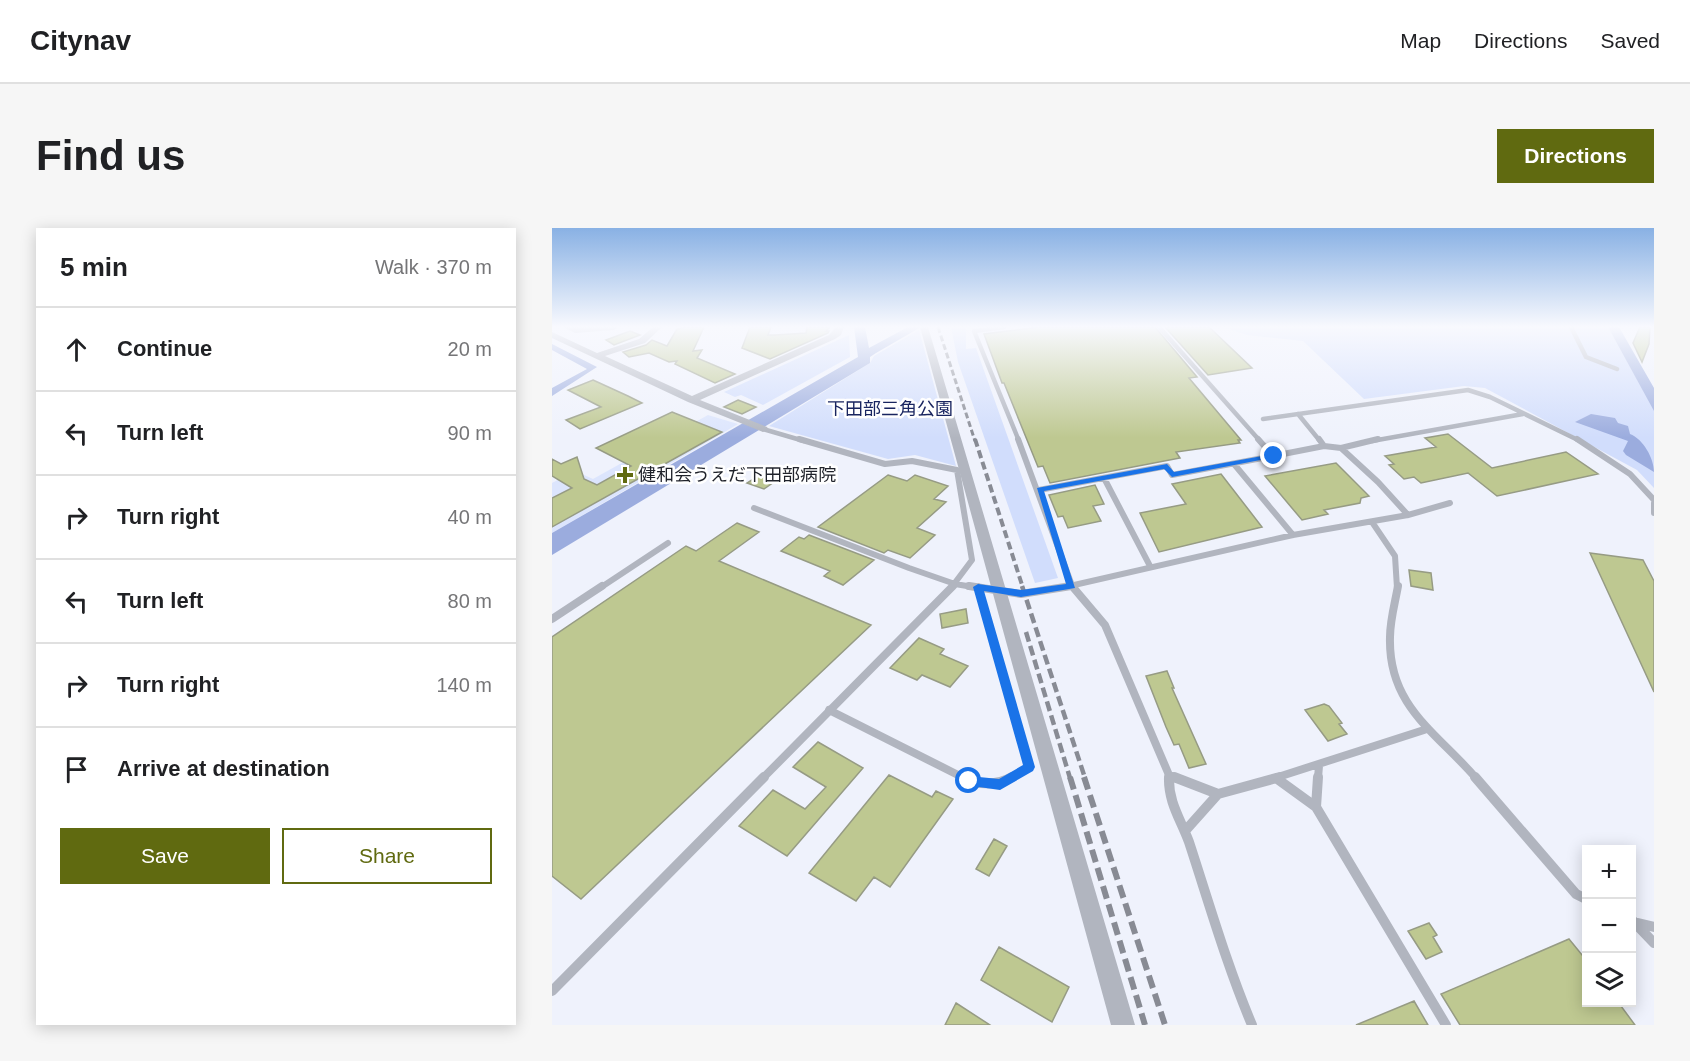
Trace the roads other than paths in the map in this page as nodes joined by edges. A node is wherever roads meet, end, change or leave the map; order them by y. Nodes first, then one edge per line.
1 (614, 364) edge
2 (772, 364) edge
3 (937, 364) edge
4 (987, 364) edge
5 (1192, 364) edge
6 (1598, 364) edge
7 (1617, 369) dead end
8 (692, 400) junction
9 (1298, 414) junction
10 (1523, 414) junction
11 (1263, 419) dead end
12 (763, 429) joint
13 (1324, 446) junction
14 (1341, 448) junction
15 (1274, 456) junction
16 (1234, 464) junction
17 (1104, 478) junction
18 (1040, 490) junction
19 (1654, 502) edge
20 (1450, 503) dead end
21 (754, 508) dead end
22 (1654, 513) edge
23 (1408, 515) junction
24 (1372, 522) junction
25 (1293, 536) junction
26 (668, 543) dead end
27 (1150, 566) junction
28 (955, 584) junction
29 (1072, 586) junction
30 (978, 587) junction
31 (997, 590) junction
32 (552, 619) edge
33 (829, 710) junction
34 (1424, 730) junction
35 (1318, 766) junction
36 (1169, 775) junction
37 (1276, 778) junction
38 (1218, 794) junction
39 (1316, 807) junction
40 (1185, 831) junction
41 (1582, 897) edge
42 (1636, 922) edge
43 (1636, 923) edge
44 (1654, 927) edge
45 (1654, 943) edge
46 (552, 991) edge
47 (1123, 1025) edge
48 (1252, 1025) edge
49 (1446, 1025) edge

1 - 8 street
2 - 8 street
3 - 31 street
4 - 18 lane
5 - 15 lane
6 - 7 lane
8 - 12 street
9 - 10 lane
9 - 11 lane
9 - 13 lane
10 - 14 lane
10 - 19 lane
12 - 28 lane
13 - 14 lane
13 - 15 lane
14 - 23 lane
15 - 16 lane
16 - 17 lane
16 - 25 lane
17 - 18 lane
17 - 27 lane
18 - 29 lane
19 - 22 lane
20 - 23 lane
21 - 28 lane
23 - 24 lane
24 - 25 lane
24 - 34 lane
25 - 27 lane
26 - 32 lane
27 - 29 lane
28 - 30 lane
28 - 33 lane
29 - 31 lane
29 - 36 lane
30 - 31 lane
30 - 33 lane
31 - 47 street
33 - 46 lane
34 - 35 lane
34 - 41 lane
35 - 37 lane
35 - 39 lane
36 - 38 lane
36 - 40 lane
37 - 38 lane
37 - 39 lane
38 - 40 lane
39 - 49 lane
40 - 48 lane
42 - 44 lane
43 - 45 lane

